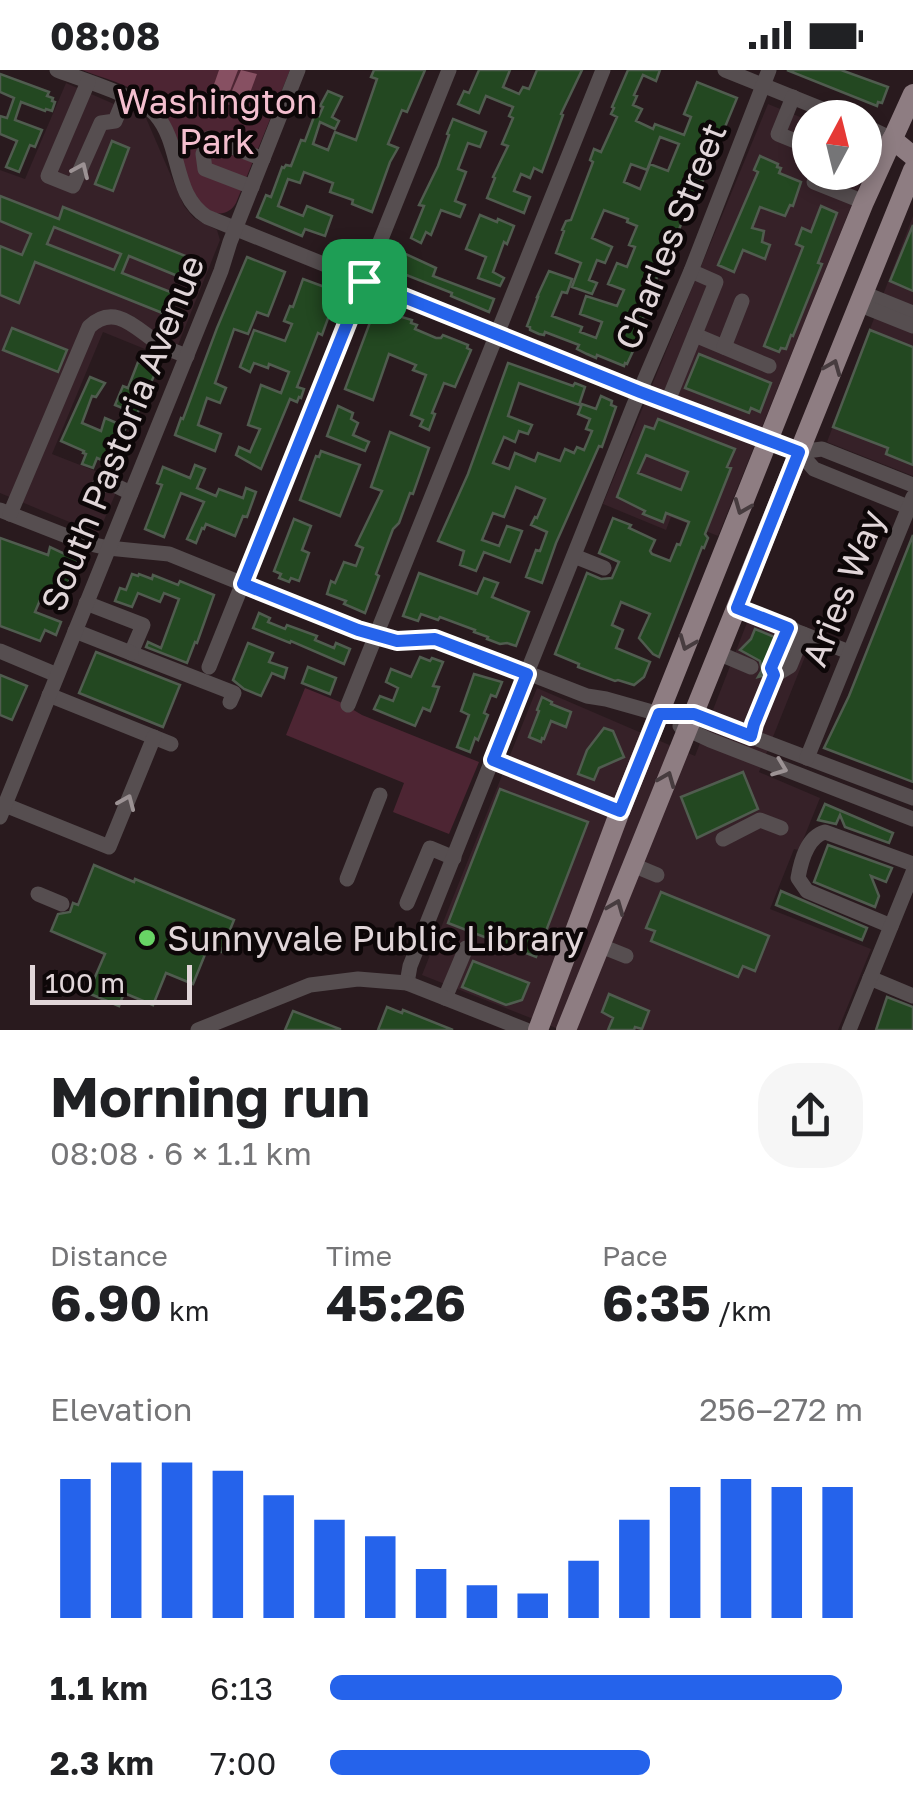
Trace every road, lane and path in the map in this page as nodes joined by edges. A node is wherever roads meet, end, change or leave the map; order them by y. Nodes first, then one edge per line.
1 (57, 70) edge
2 (298, 70) edge
3 (449, 70) edge
4 (604, 70) edge
5 (725, 70) edge
6 (766, 78) edge
7 (88, 82) junction
8 (913, 94) edge
9 (793, 97) junction
10 (125, 98) junction
11 (800, 100) edge
12 (882, 134) edge
13 (792, 139) edge
14 (892, 139) junction
15 (913, 145) edge
16 (913, 156) edge
17 (263, 158) junction
18 (913, 170) edge
19 (252, 187) junction
20 (834, 190) edge
21 (864, 202) junction
22 (235, 228) junction
23 (691, 272) junction
24 (364, 281) junction
25 (861, 299) junction
26 (742, 302) dead end
27 (913, 313) edge
28 (913, 326) edge
29 (695, 334) junction
30 (497, 335) junction
31 (724, 347) junction
32 (187, 356) junction
33 (770, 366) dead end
34 (640, 392) junction
35 (668, 401) junction
36 (769, 440) junction
37 (799, 452) junction
38 (99, 485) dead end
39 (913, 485) edge
40 (131, 492) junction
41 (911, 504) edge
42 (5, 512) edge
43 (108, 548) junction
44 (574, 556) junction
45 (604, 568) dead end
46 (243, 584) junction
47 (86, 603) junction
48 (737, 608) junction
49 (795, 630) junction
50 (75, 632) junction
51 (376, 636) junction
52 (0, 652) edge
53 (849, 652) junction
54 (131, 653) junction
55 (718, 653) junction
56 (751, 666) dead end
57 (209, 668) dead end
58 (527, 674) junction
59 (57, 675) junction
60 (49, 695) junction
61 (230, 702) dead end
62 (348, 705) dead end
63 (659, 714) junction
64 (690, 722) junction
65 (751, 736) junction
66 (154, 737) junction
67 (170, 744) dead end
68 (807, 758) junction
69 (493, 760) junction
70 (380, 796) dead end
71 (913, 798) edge
72 (2, 811) edge
73 (620, 811) junction
74 (913, 819) edge
75 (782, 828) dead end
76 (723, 839) dead end
77 (454, 858) junction
78 (913, 864) edge
79 (633, 865) junction
80 (913, 872) edge
81 (657, 875) dead end
82 (347, 878) dead end
83 (38, 894) dead end
84 (407, 903) dead end
85 (62, 904) dead end
86 (891, 926) junction
87 (601, 946) junction
88 (466, 948) dead end
89 (626, 956) dead end
90 (870, 978) junction
91 (407, 983) junction
92 (913, 996) edge
93 (445, 998) junction
94 (203, 1029) edge
95 (526, 1030) edge
96 (538, 1030) edge
97 (566, 1030) edge
98 (849, 1030) edge

1 - 7 street
2 - 17 street, South Pastoria Avenue
3 - 24 street
4 - 30 street
5 - 6 street
6 - 9 street
6 - 23 street, Charles Street
7 - 10 street
7 -> 10 street
8 - 14 main road
9 - 11 street
9 - 13 street
10 - 22 street
12 - 14 street
14 - 15 main road
14 - 16 main road
14 - 21 main road
17 - 19 street, South Pastoria Avenue
17 - 19 street
18 - 25 main road
19 - 22 street, South Pastoria Avenue
20 - 21 street
21 - 36 main road
22 - 24 street
22 - 32 street, South Pastoria Avenue
23 - 29 street
23 - 34 street, Charles Street
24 - 30 street
24 - 46 street
25 - 27 street
25 - 28 street
37 -> 25 main road
26 - 31 street
29 - 31 street
29 - 35 street
30 - 34 street
30 - 51 street
31 - 33 street
32 - 40 street, South Pastoria Avenue
32 - 42 street
34 - 35 street
34 - 44 street, Charles Street
35 - 36 street
36 - 37 street
36 -> 63 main road
37 - 39 street
37 - 41 street
37 - 48 main road
38 - 40 street
40 - 43 street, South Pastoria Avenue
41 - 53 street, Aries Way
42 - 43 street
43 - 46 street
43 - 47 street, South Pastoria Avenue
44 - 45 street
44 - 58 street, Charles Street
46 - 51 street
46 - 57 street
47 - 50 street, South Pastoria Avenue
47 - 54 street
48 - 49 street
48 - 55 main road
49 - 53 street
49 - 65 street
50 - 54 street
50 - 59 street, South Pastoria Avenue
51 - 58 street
51 - 62 street
52 - 59 street
53 - 68 street, Aries Way
54 - 61 street
55 - 56 street
55 - 64 main road
58 - 63 street
58 - 69 street, Charles Street
59 - 60 street, South Pastoria Avenue
60 - 66 street
60 - 72 street, South Pastoria Avenue
63 - 64 street
63 - 73 main road
64 - 65 street
64 -> 74 street
79 -> 64 main road
65 - 68 street
66 - 67 street
72 -> 66 street
68 - 71 street
69 - 73 street
69 - 77 street, Charles Street
70 - 82 street
73 - 96 main road
75 - 76 street
77 - 84 street
77 - 91 street, Charles Street
78 - 86 street
79 - 81 street
87 -> 79 main road
80 - 86 street
83 - 85 street
86 - 90 street
87 - 89 street
87 - 97 main road
88 - 93 street
90 - 92 street
90 - 98 street
91 - 93 street
91 - 94 street
93 - 95 street

